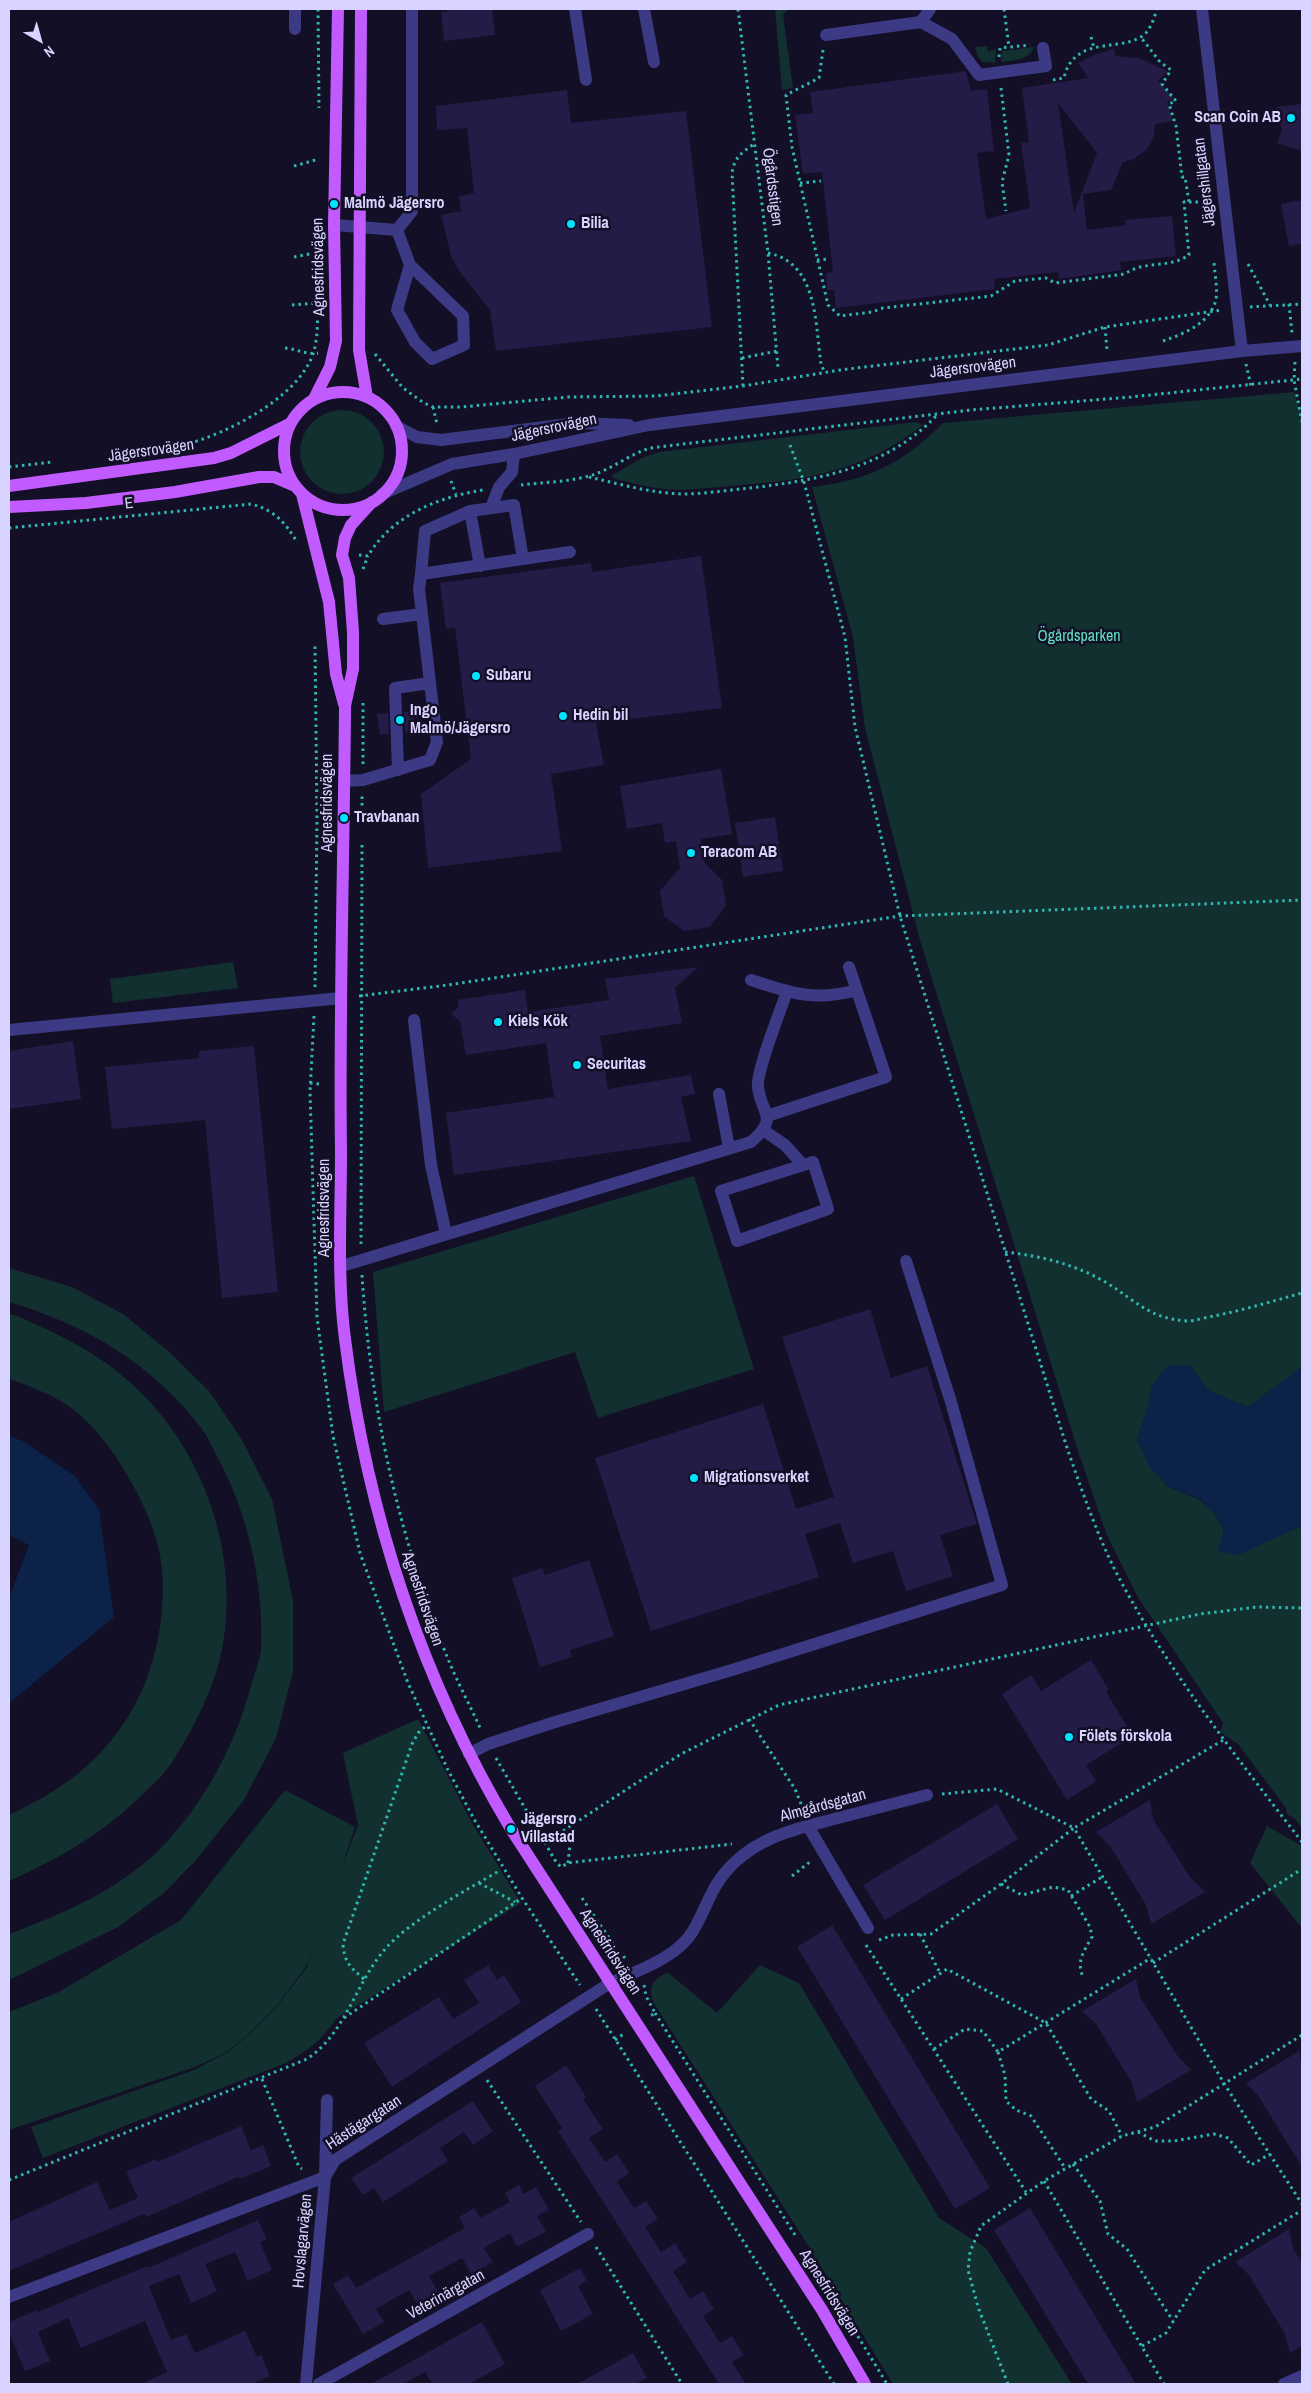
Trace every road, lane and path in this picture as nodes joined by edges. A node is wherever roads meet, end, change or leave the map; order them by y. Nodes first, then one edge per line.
1 (295, 9) edge
2 (338, 9) edge
3 (361, 9) edge
4 (412, 9) edge
5 (575, 9) edge
6 (644, 9) edge
7 (738, 9) edge
8 (930, 9) edge
9 (1004, 9) edge
10 (1157, 9) edge
11 (1202, 9) edge
12 (921, 22) junction
13 (295, 29) dead end
14 (826, 35) joint
15 (1140, 36) junction
16 (1092, 37) dead end
17 (1038, 46) joint
18 (1009, 47) junction
19 (1094, 48) junction
20 (654, 62) dead end
21 (998, 63) dead end
22 (586, 80) dead end
23 (1046, 80) dead end
24 (1010, 84) dead end
25 (754, 144) junction
26 (319, 159) dead end
27 (294, 166) dead end
28 (821, 181) dead end
29 (800, 183) junction
30 (1207, 193) dead end
31 (1189, 202) junction
32 (1208, 202) junction
33 (1006, 211) dead end
34 (1209, 212) dead end
35 (334, 225) junction
36 (359, 227) junction
37 (397, 230) junction
38 (319, 252) dead end
39 (768, 253) junction
40 (294, 257) dead end
41 (1214, 257) dead end
42 (829, 259) dead end
43 (818, 260) junction
44 (410, 265) junction
45 (318, 303) dead end
46 (1302, 304) edge
47 (292, 305) dead end
48 (1237, 308) junction
49 (1210, 312) junction
50 (1105, 327) junction
51 (1163, 341) dead end
52 (1302, 346) edge
53 (286, 348) dead end
54 (359, 350) junction
55 (1107, 350) dead end
56 (335, 351) junction
57 (777, 351) junction
58 (1242, 351) junction
59 (313, 354) junction
60 (742, 358) junction
61 (778, 368) dead end
62 (826, 374) junction
63 (1302, 379) edge
64 (743, 386) junction
65 (1251, 386) junction
66 (367, 397) junction
67 (314, 399) junction
68 (937, 415) junction
69 (291, 423) junction
70 (649, 425) junction
71 (396, 426) junction
72 (223, 432) dead end
73 (790, 445) dead end
74 (514, 454) junction
75 (804, 482) junction
76 (9, 486) edge
77 (298, 490) junction
78 (377, 498) junction
79 (251, 504) dead end
80 (9, 507) edge
81 (491, 508) junction
82 (470, 511) junction
83 (9, 528) edge
84 (570, 552) dead end
85 (523, 559) junction
86 (480, 566) junction
87 (422, 574) junction
88 (422, 614) junction
89 (382, 619) dead end
90 (430, 683) junction
91 (345, 706) junction
92 (398, 770) junction
93 (344, 781) junction
94 (362, 845) dead end
95 (1302, 900) edge
96 (900, 916) junction
97 (849, 967) dead end
98 (751, 980) dead end
99 (857, 990) junction
100 (787, 991) junction
101 (361, 996) junction
102 (341, 998) junction
103 (414, 1020) dead end
104 (9, 1030) edge
105 (310, 1084) dead end
106 (320, 1084) dead end
107 (719, 1094) dead end
108 (767, 1116) junction
109 (763, 1130) junction
110 (729, 1148) junction
111 (804, 1165) junction
112 (446, 1234) junction
113 (1006, 1252) junction
114 (361, 1260) junction
115 (906, 1261) dead end
116 (342, 1266) junction
117 (1302, 1293) edge
118 (1302, 1608) edge
119 (1147, 1626) junction
120 (749, 1719) junction
121 (1225, 1739) junction
122 (488, 1744) junction
123 (469, 1754) junction
124 (927, 1795) joint
125 (572, 1825) junction
126 (808, 1826) junction
127 (1074, 1828) junction
128 (552, 1838) dead end
129 (495, 1841) dead end
130 (1302, 1842) edge
131 (489, 1844) junction
132 (738, 1844) dead end
133 (568, 1863) junction
134 (818, 1868) dead end
135 (1302, 1869) edge
136 (499, 1871) dead end
137 (792, 1876) dead end
138 (1102, 1877) junction
139 (478, 1883) junction
140 (1001, 1884) junction
141 (1071, 1896) junction
142 (522, 1898) junction
143 (515, 1902) junction
144 (864, 1933) joint
145 (920, 1934) junction
146 (866, 1945) junction
147 (1151, 1958) junction
148 (1153, 1963) junction
149 (940, 1973) junction
150 (1083, 1977) dead end
151 (364, 1979) junction
152 (610, 1983) junction
153 (588, 1998) junction
154 (901, 1999) junction
155 (655, 2014) dead end
156 (344, 2018) junction
157 (1046, 2023) junction
158 (1302, 2035) edge
159 (934, 2049) junction
160 (998, 2052) junction
161 (262, 2079) junction
162 (1225, 2085) junction
163 (327, 2100) dead end
164 (1138, 2132) junction
165 (1122, 2136) junction
166 (1270, 2154) junction
167 (1073, 2164) junction
168 (1065, 2168) junction
169 (325, 2177) junction
170 (9, 2180) edge
171 (1044, 2181) junction
172 (1026, 2192) junction
173 (1300, 2197) edge
174 (1302, 2204) edge
175 (1302, 2210) edge
176 (588, 2234) dead end
177 (799, 2242) dead end
178 (9, 2297) edge
179 (846, 2318) dead end
180 (1173, 2321) junction
181 (1142, 2346) junction
182 (1302, 2376) edge
183 (306, 2384) edge
184 (319, 2384) edge
185 (834, 2384) edge
186 (865, 2384) edge
187 (887, 2384) edge
188 (1008, 2384) edge
189 (1164, 2384) edge
190 (1284, 2384) edge

1 - 13 street
2 - 35 main road, Agnesfridsvägen
3 - 36 main road
4 - 37 street
5 - 22 street
6 - 20 street
7 - 25 path, Ögårdsstigen
8 - 12 street
9 - 18 path
10 - 15 path
11 - 48 street, Jägershillgatan
12 - 14 street
12 - 17 street
14 - 29 path
15 - 19 path
15 - 31 path
16 - 19 path
17 - 18 path
18 - 21 path
19 - 23 path
24 - 33 path
25 - 39 path, Ögårdsstigen
25 - 60 path
26 - 27 path
28 - 29 path
29 - 43 path
30 - 32 path
31 - 32 path
31 - 43 path
32 - 34 path
35 - 36 street
35 - 56 main road, Agnesfridsvägen
36 - 37 street
36 - 54 main road
37 - 44 street
38 - 40 path
39 - 57 path, Ögårdsstigen
39 - 62 path
41 - 49 path
42 - 43 path
44 - 44 street
45 - 47 path
46 - 48 path
48 - 49 path
48 - 58 street, Jägershillgatan
49 - 50 path
49 - 51 path
50 - 55 path
50 - 62 path
52 - 58 street, Jägersrovägen
53 - 59 path
54 - 64 path
54 - 66 main road
56 - 59 path
56 - 67 main road, Agnesfridsvägen
57 - 60 path
57 - 61 path, Ögårdsstigen
58 - 65 path
58 - 70 street, Jägersrovägen
59 - 72 path
60 - 64 path
62 - 64 path
63 - 65 path
65 - 68 path
66 - 67 main road
66 - 71 main road
67 - 69 main road
68 - 75 path
68 - 75 path
69 - 76 main road, Jägersrovägen
69 - 77 main road
70 - 71 street, Jägersrovägen
70 - 74 street, Jägersrovägen
71 - 78 main road
73 - 75 path
74 - 78 street, Jägersrovägen
74 - 81 street
75 - 96 path
77 - 78 main road
77 - 80 main road
77 - 91 main road, Agnesfridsvägen
78 - 91 main road, Agnesfridsvägen
79 - 83 path, E
81 - 82 street
81 - 85 street
82 - 86 street
82 - 87 street
84 - 85 street
85 - 86 street
86 - 87 street
87 - 88 street
88 - 89 street
88 - 90 street
90 - 92 street
90 - 92 street
91 - 93 main road, Agnesfridsvägen
92 - 93 street
93 - 102 main road, Agnesfridsvägen
94 - 101 path
95 - 96 path
96 - 101 path
96 - 113 path
97 - 99 street
98 - 100 street
99 - 100 street
99 - 108 street
100 - 108 street
101 - 102 path
101 - 114 path
102 - 104 street
102 - 116 main road, Agnesfridsvägen
103 - 112 street
105 - 106 path
107 - 110 street
108 - 109 street
109 - 110 street
109 - 111 street
110 - 112 street
111 - 111 street
112 - 114 street
113 - 117 path
113 - 119 path
114 - 116 street
114 - 122 path
115 - 122 street
116 - 123 main road, Agnesfridsvägen
118 - 119 path
119 - 120 path
119 - 121 path
120 - 125 path
120 - 126 path
121 - 127 path
121 - 130 path
122 - 123 street
122 - 133 path
123 - 152 main road, Agnesfridsvägen
124 - 126 street, Almgårdsgatan
124 - 127 path
125 - 128 path
125 - 133 path
126 - 144 street
126 - 152 street, Almgårdsgatan
127 - 138 path
127 - 140 path
129 - 131 path
131 - 142 path
131 - 151 path
132 - 133 path
134 - 137 path
135 - 148 path
136 - 139 path
138 - 141 path
138 - 147 path
139 - 143 path
139 - 151 path
140 - 141 path
140 - 145 path
141 - 150 path
142 - 143 path
142 - 153 path
143 - 156 path
144 - 146 path
145 - 146 path
145 - 149 path
146 - 154 path
147 - 148 path
147 - 157 path
148 - 162 path
149 - 154 path
149 - 157 path
151 - 156 path
152 - 153 street, Hästägargatan
152 - 186 main road, Agnesfridsvägen
153 - 169 street, Hästägargatan
153 - 185 path
154 - 159 path
155 - 177 path
156 - 161 path
157 - 160 path
157 - 165 path
158 - 162 path
159 - 160 path
159 - 172 path
160 - 168 path
161 - 169 path
161 - 170 path
162 - 164 path
162 - 166 path
163 - 169 street, Hovslagarvägen
164 - 165 path
164 - 166 path
165 - 167 path
166 - 173 path
167 - 168 path
167 - 180 path
168 - 171 path
169 - 178 street, Hästägargatan
169 - 183 street, Hovslagarvägen
171 - 172 path
171 - 181 path
172 - 188 path
173 - 174 path
175 - 180 path
176 - 184 street, Veterinärgatan
179 - 187 path
180 - 181 path
181 - 189 path
182 - 190 street

